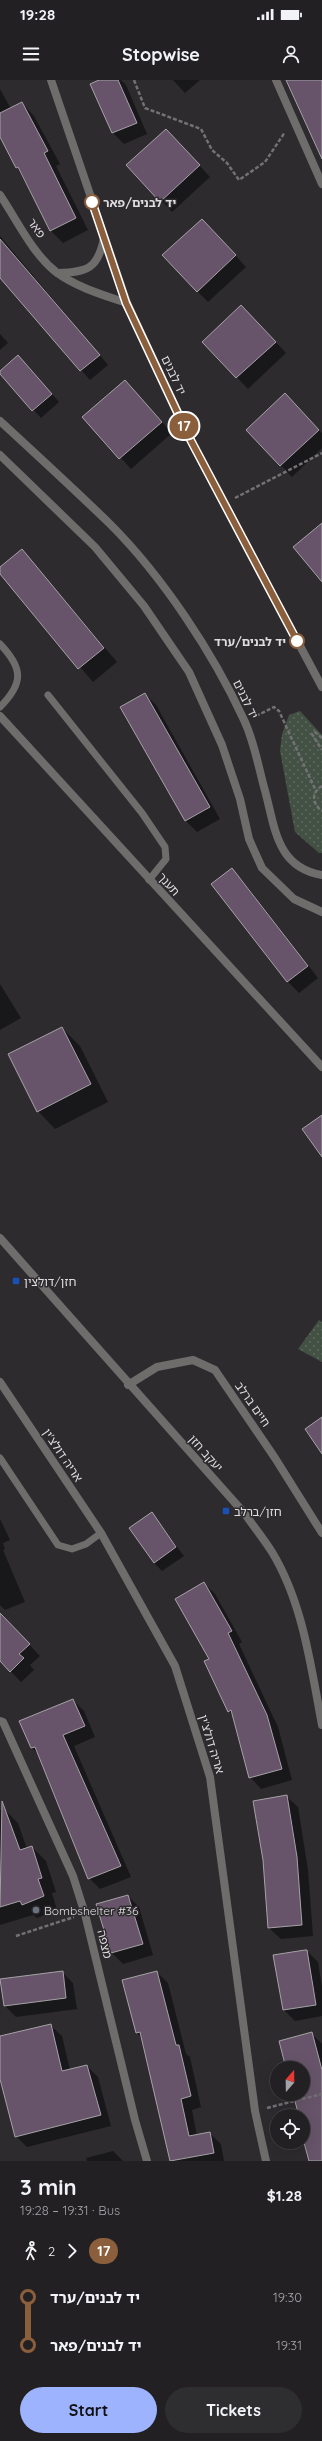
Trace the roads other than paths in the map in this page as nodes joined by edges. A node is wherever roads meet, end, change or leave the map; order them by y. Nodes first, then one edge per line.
1 (51, 80) edge
2 (276, 80) edge
3 (322, 184) edge
4 (0, 195) edge
5 (104, 238) junction
6 (57, 273) junction
7 (126, 303) junction
8 (0, 421) edge
9 (0, 455) edge
10 (0, 644) edge
11 (322, 687) edge
12 (48, 695) dead end
13 (0, 706) edge
14 (0, 716) edge
15 (322, 875) edge
16 (149, 880) junction
17 (320, 909) edge
18 (322, 1067) edge
19 (0, 1238) edge
20 (0, 1382) edge
21 (128, 1385) junction
22 (0, 1458) edge
23 (101, 1533) junction
24 (322, 1533) edge
25 (0, 1721) edge
26 (322, 1725) edge
27 (147, 2161) edge
28 (266, 2161) edge

1 - 5 street, יד לבנים
2 - 3 street
4 - 6 street, פאר
5 - 6 street
5 - 7 street, יד לבנים
6 - 7 street, פאר
7 - 11 street, יד לבנים
8 - 15 street, יד לבנים
9 - 17 street
10 - 13 lane
12 - 16 lane
14 - 16 street, תענך
16 - 18 street, תענך
19 - 21 street, יעקב חזן
20 - 23 street, אריה דולצ'ין
21 - 24 street, חיים ברלב
21 - 26 street, יעקב חזן
22 - 23 lane
23 - 28 street, אריה דולצ'ין
25 - 27 street, מצפה

